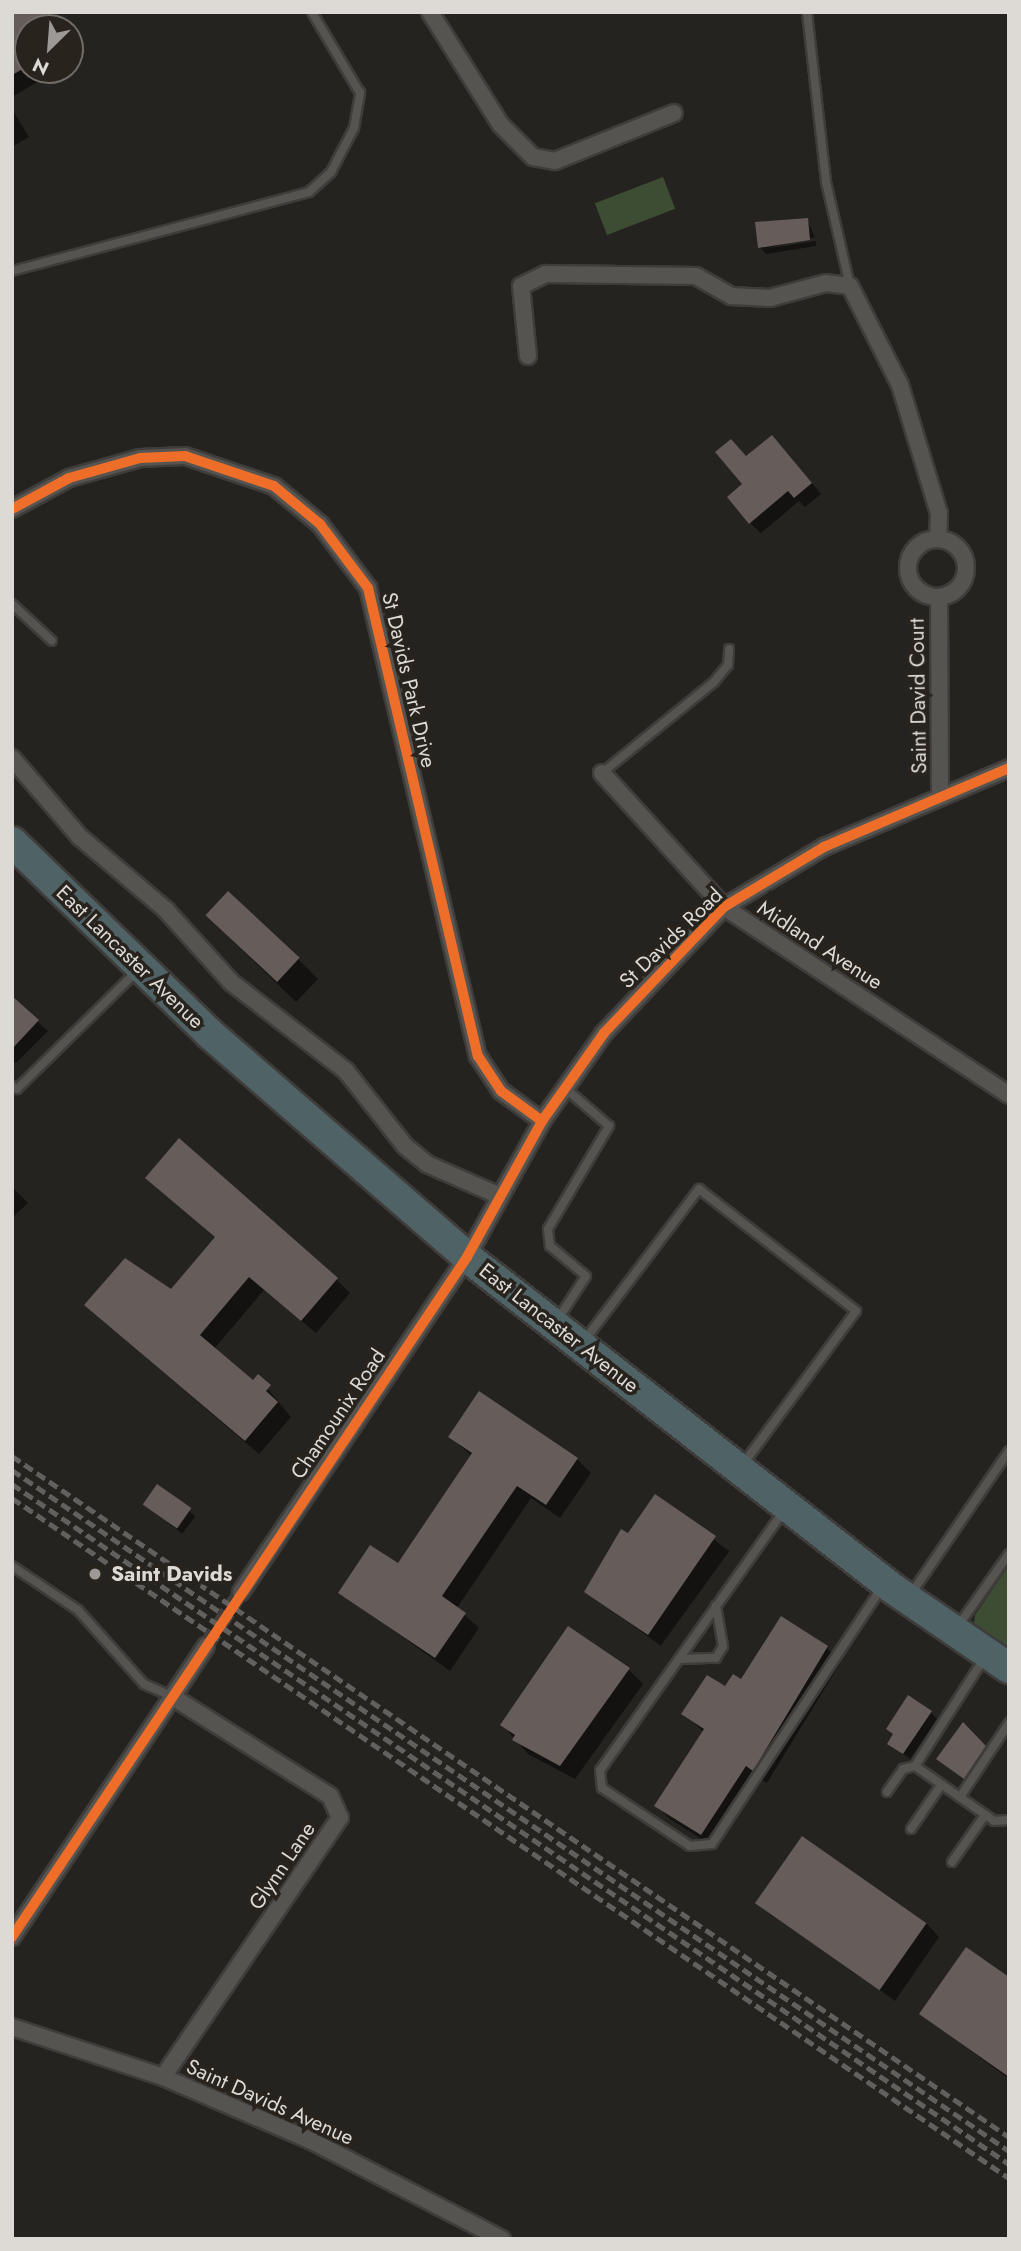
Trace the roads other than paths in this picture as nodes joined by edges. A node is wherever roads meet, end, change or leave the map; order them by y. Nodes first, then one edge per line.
1 (312, 12) edge
2 (430, 12) edge
3 (807, 12) edge
4 (674, 113) dead end
5 (12, 271) edge
6 (850, 286) junction
7 (528, 356) dead end
8 (12, 509) edge
9 (937, 539) junction
10 (939, 597) junction
11 (12, 604) edge
12 (52, 641) dead end
13 (729, 649) dead end
14 (12, 758) edge
15 (1009, 768) edge
16 (602, 773) joint
17 (940, 794) junction
18 (16, 853) edge
19 (724, 907) junction
20 (140, 968) junction
21 (12, 1086) edge
22 (565, 1088) junction
23 (1009, 1095) edge
24 (542, 1121) junction
25 (500, 1196) junction
26 (467, 1257) junction
27 (554, 1324) junction
28 (581, 1345) junction
29 (1009, 1451) edge
30 (740, 1469) junction
31 (786, 1506) junction
32 (1009, 1554) edge
33 (12, 1566) edge
34 (896, 1591) junction
35 (241, 1592) tunnel mouth
36 (716, 1606) junction
37 (954, 1632) junction
38 (206, 1646) tunnel mouth
39 (679, 1659) junction
40 (998, 1661) edge
41 (173, 1697) junction
42 (1009, 1723) edge
43 (915, 1766) junction
44 (942, 1785) junction
45 (887, 1792) dead end
46 (960, 1797) junction
47 (985, 1815) junction
48 (1009, 1820) edge
49 (911, 1829) dead end
50 (952, 1862) dead end
51 (12, 1937) edge
52 (12, 2027) edge
53 (163, 2077) junction
54 (502, 2239) edge

1 - 5 lane
2 - 4 street
3 - 6 lane
6 - 7 street
6 - 9 street
8 - 24 street, St Davids Park Drive
9 - 10 street, Saint David Court
9 - 10 street, Saint David Court
10 - 17 street, Saint David Court
11 - 12 lane
13 - 16 lane
14 - 25 street
15 - 17 street, St Davids Road
16 - 19 street, Midland Avenue
17 - 19 street, St Davids Road
18 - 20 highway, East Lancaster Avenue
19 - 22 street, St Davids Road
19 - 23 street, Midland Avenue
20 - 21 lane
20 - 26 highway, East Lancaster Avenue
22 - 24 street, St Davids Road
22 - 27 lane
24 - 25 street, St Davids Road
25 - 26 street, St Davids Road
26 - 27 highway, East Lancaster Avenue
26 - 35 street, Chamounix Road
27 - 28 highway, East Lancaster Avenue
28 - 30 highway, East Lancaster Avenue
28 - 30 lane
29 - 34 lane
30 - 31 highway, East Lancaster Avenue
31 - 34 highway, East Lancaster Avenue
31 - 36 lane
32 - 37 lane
33 - 41 lane
34 - 37 highway, East Lancaster Avenue
34 - 39 lane
36 - 39 lane
36 - 39 lane
37 - 40 highway, East Lancaster Avenue
38 - 41 street
40 - 43 lane
41 - 51 street
41 - 53 street, Glynn Lane
42 - 46 lane
43 - 44 lane
43 - 45 lane
44 - 46 lane
44 - 49 lane
46 - 47 lane
47 - 48 lane
47 - 50 lane
52 - 53 street, Saint Davids Avenue
53 - 54 street, Saint Davids Avenue

